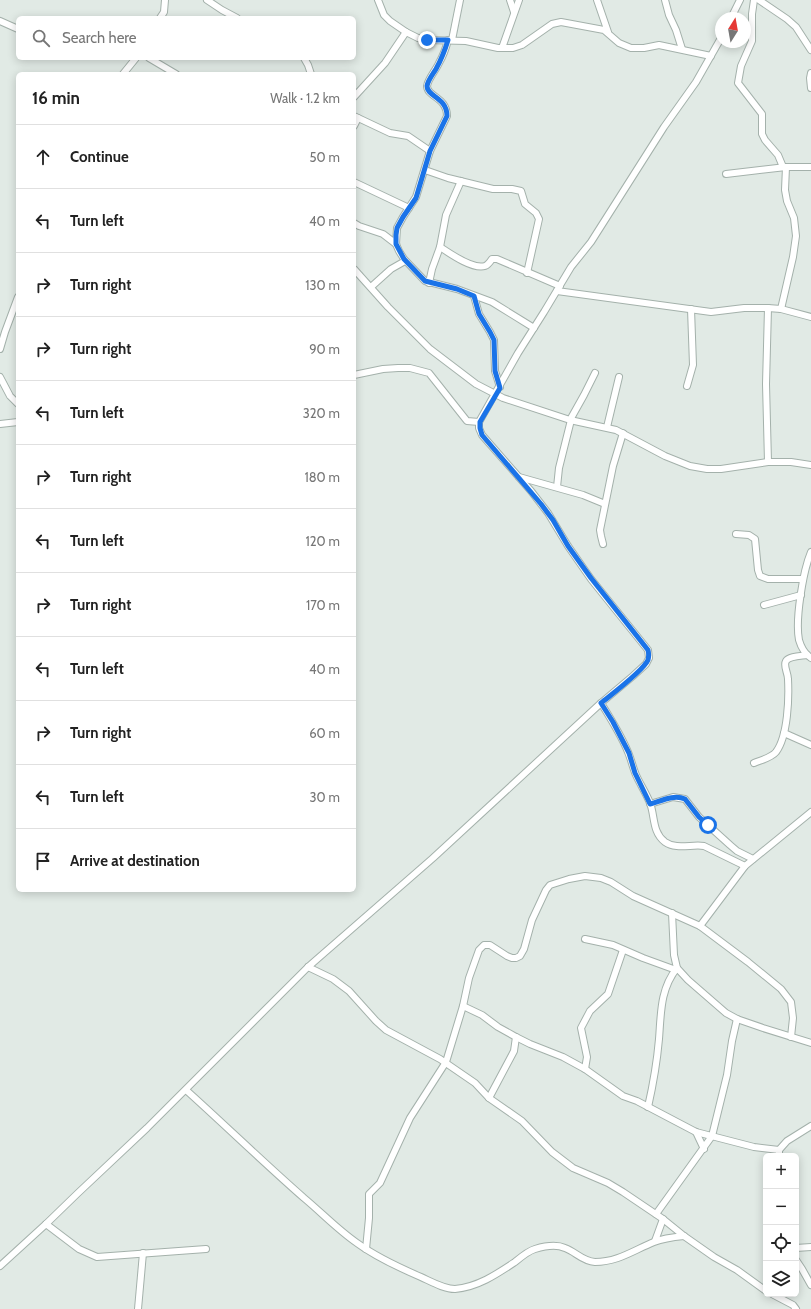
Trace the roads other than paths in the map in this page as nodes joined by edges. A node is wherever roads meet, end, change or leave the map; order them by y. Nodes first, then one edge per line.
1 (165, 0) edge
2 (378, 0) edge
3 (460, 0) edge
4 (510, 0) edge
5 (519, 0) edge
6 (665, 0) edge
7 (740, 0) edge
8 (754, 0) edge
9 (759, 0) edge
10 (210, 1) edge
11 (600, 1) edge
12 (514, 12) junction
13 (734, 12) edge
14 (161, 16) edge
15 (234, 16) edge
16 (0, 21) edge
17 (16, 29) edge
18 (406, 32) junction
19 (609, 34) junction
20 (450, 40) junction
21 (502, 48) junction
22 (715, 48) edge
23 (682, 49) junction
24 (811, 50) edge
25 (711, 56) junction
26 (134, 60) edge
27 (152, 60) edge
28 (305, 60) edge
29 (126, 72) edge
30 (173, 72) edge
31 (310, 72) edge
32 (811, 73) edge
33 (811, 88) edge
34 (356, 95) edge
35 (356, 117) edge
36 (430, 151) junction
37 (785, 167) junction
38 (811, 167) edge
39 (425, 170) junction
40 (726, 174) dead end
41 (461, 181) junction
42 (356, 183) edge
43 (409, 208) junction
44 (356, 224) edge
45 (396, 244) junction
46 (440, 246) junction
47 (406, 261) junction
48 (356, 271) edge
49 (527, 273) junction
50 (429, 283) junction
51 (371, 287) junction
52 (558, 289) junction
53 (474, 296) junction
54 (16, 302) edge
55 (768, 308) junction
56 (691, 309) junction
57 (781, 309) junction
58 (811, 317) edge
59 (534, 328) junction
60 (0, 349) edge
61 (595, 373) dead end
62 (356, 375) edge
63 (0, 376) edge
64 (619, 377) dead end
65 (687, 386) dead end
66 (500, 388) junction
67 (496, 395) junction
68 (16, 402) edge
69 (571, 420) junction
70 (16, 422) edge
71 (480, 422) junction
72 (0, 424) edge
73 (607, 428) junction
74 (623, 433) junction
75 (768, 462) junction
76 (811, 465) edge
77 (519, 477) junction
78 (556, 487) junction
79 (606, 504) junction
80 (736, 534) dead end
81 (603, 544) dead end
82 (811, 552) edge
83 (803, 579) junction
84 (801, 595) junction
85 (764, 605) dead end
86 (809, 656) edge
87 (601, 703) junction
88 (784, 733) junction
89 (811, 745) edge
90 (754, 763) dead end
91 (650, 804) junction
92 (811, 812) edge
93 (753, 859) junction
94 (745, 866) junction
95 (672, 913) junction
96 (700, 926) junction
97 (585, 939) dead end
98 (623, 950) junction
99 (308, 967) junction
100 (677, 969) junction
101 (463, 1006) junction
102 (737, 1019) junction
103 (516, 1037) junction
104 (791, 1037) junction
105 (811, 1043) edge
106 (446, 1062) junction
107 (585, 1069) junction
108 (186, 1090) junction
109 (489, 1098) junction
110 (648, 1107) junction
111 (811, 1126) edge
112 (696, 1132) junction
113 (712, 1136) junction
114 (704, 1149) junction
115 (780, 1153) edge
116 (656, 1214) junction
117 (662, 1219) junction
118 (46, 1224) junction
119 (684, 1236) junction
120 (655, 1241) junction
121 (811, 1247) edge
122 (799, 1248) edge
123 (206, 1249) dead end
124 (366, 1249) junction
125 (143, 1253) junction
126 (797, 1261) edge
127 (0, 1266) edge
128 (811, 1286) edge
129 (763, 1288) edge
130 (779, 1297) edge
131 (138, 1309) edge
132 (796, 1309) edge

1 - 14 street
2 - 18 street
3 - 20 street
4 - 12 street
5 - 12 street
6 - 23 street
7 - 13 street
8 - 37 street
9 - 24 street
10 - 15 street
11 - 19 street
12 - 21 street
16 - 17 street
18 - 20 street
18 - 34 street
19 - 21 street
19 - 23 street
20 - 21 street
20 - 36 street
22 - 25 street
23 - 25 street
25 - 52 street
26 - 29 street
27 - 30 street
28 - 31 street
32 - 33 street
35 - 36 street
36 - 39 street
37 - 38 street
37 - 40 street
37 - 57 street
39 - 41 street
39 - 43 street
41 - 46 street
41 - 49 street
42 - 43 street
43 - 45 street
44 - 45 street
45 - 47 street
46 - 49 street
46 - 50 street
47 - 50 street
47 - 51 street
48 - 51 street
49 - 52 street
50 - 53 street
51 - 67 street
52 - 56 street
52 - 59 street
53 - 59 street
53 - 66 street
54 - 60 street
55 - 56 street
55 - 57 street
55 - 75 street
56 - 65 street
57 - 58 street
59 - 66 street
61 - 69 street
62 - 71 street
63 - 68 street
64 - 73 street
66 - 67 street
67 - 69 street
67 - 71 street
69 - 73 street
69 - 78 street
70 - 72 street
71 - 77 street
73 - 74 street
74 - 75 street
74 - 79 street
75 - 76 street
77 - 78 street
77 - 87 street
78 - 79 street
79 - 81 street
80 - 83 street
82 - 83 street
83 - 84 street
84 - 85 street
84 - 86 street
86 - 88 street
87 - 91 street
87 - 99 street
88 - 89 street
88 - 90 street
91 - 93 street
91 - 94 street
92 - 93 street
93 - 94 street
94 - 96 street
95 - 96 street
95 - 100 street
95 - 101 street
96 - 104 street
97 - 98 street
98 - 100 street
98 - 107 street
99 - 106 street
99 - 108 street
100 - 102 street
100 - 110 street
101 - 103 street
101 - 106 street
102 - 104 street
102 - 113 street
103 - 107 street
103 - 109 street
104 - 105 street
106 - 109 street
106 - 124 street
107 - 110 street
108 - 118 street
108 - 124 street
109 - 116 street
110 - 112 street
111 - 115 street
112 - 113 street
112 - 114 street
113 - 114 street
113 - 115 street
114 - 116 street
116 - 117 street
117 - 119 street
117 - 120 street
118 - 125 street
118 - 127 street
119 - 120 street
119 - 129 street
120 - 124 street
121 - 122 street
123 - 125 street
125 - 131 street
126 - 128 street
130 - 132 street

